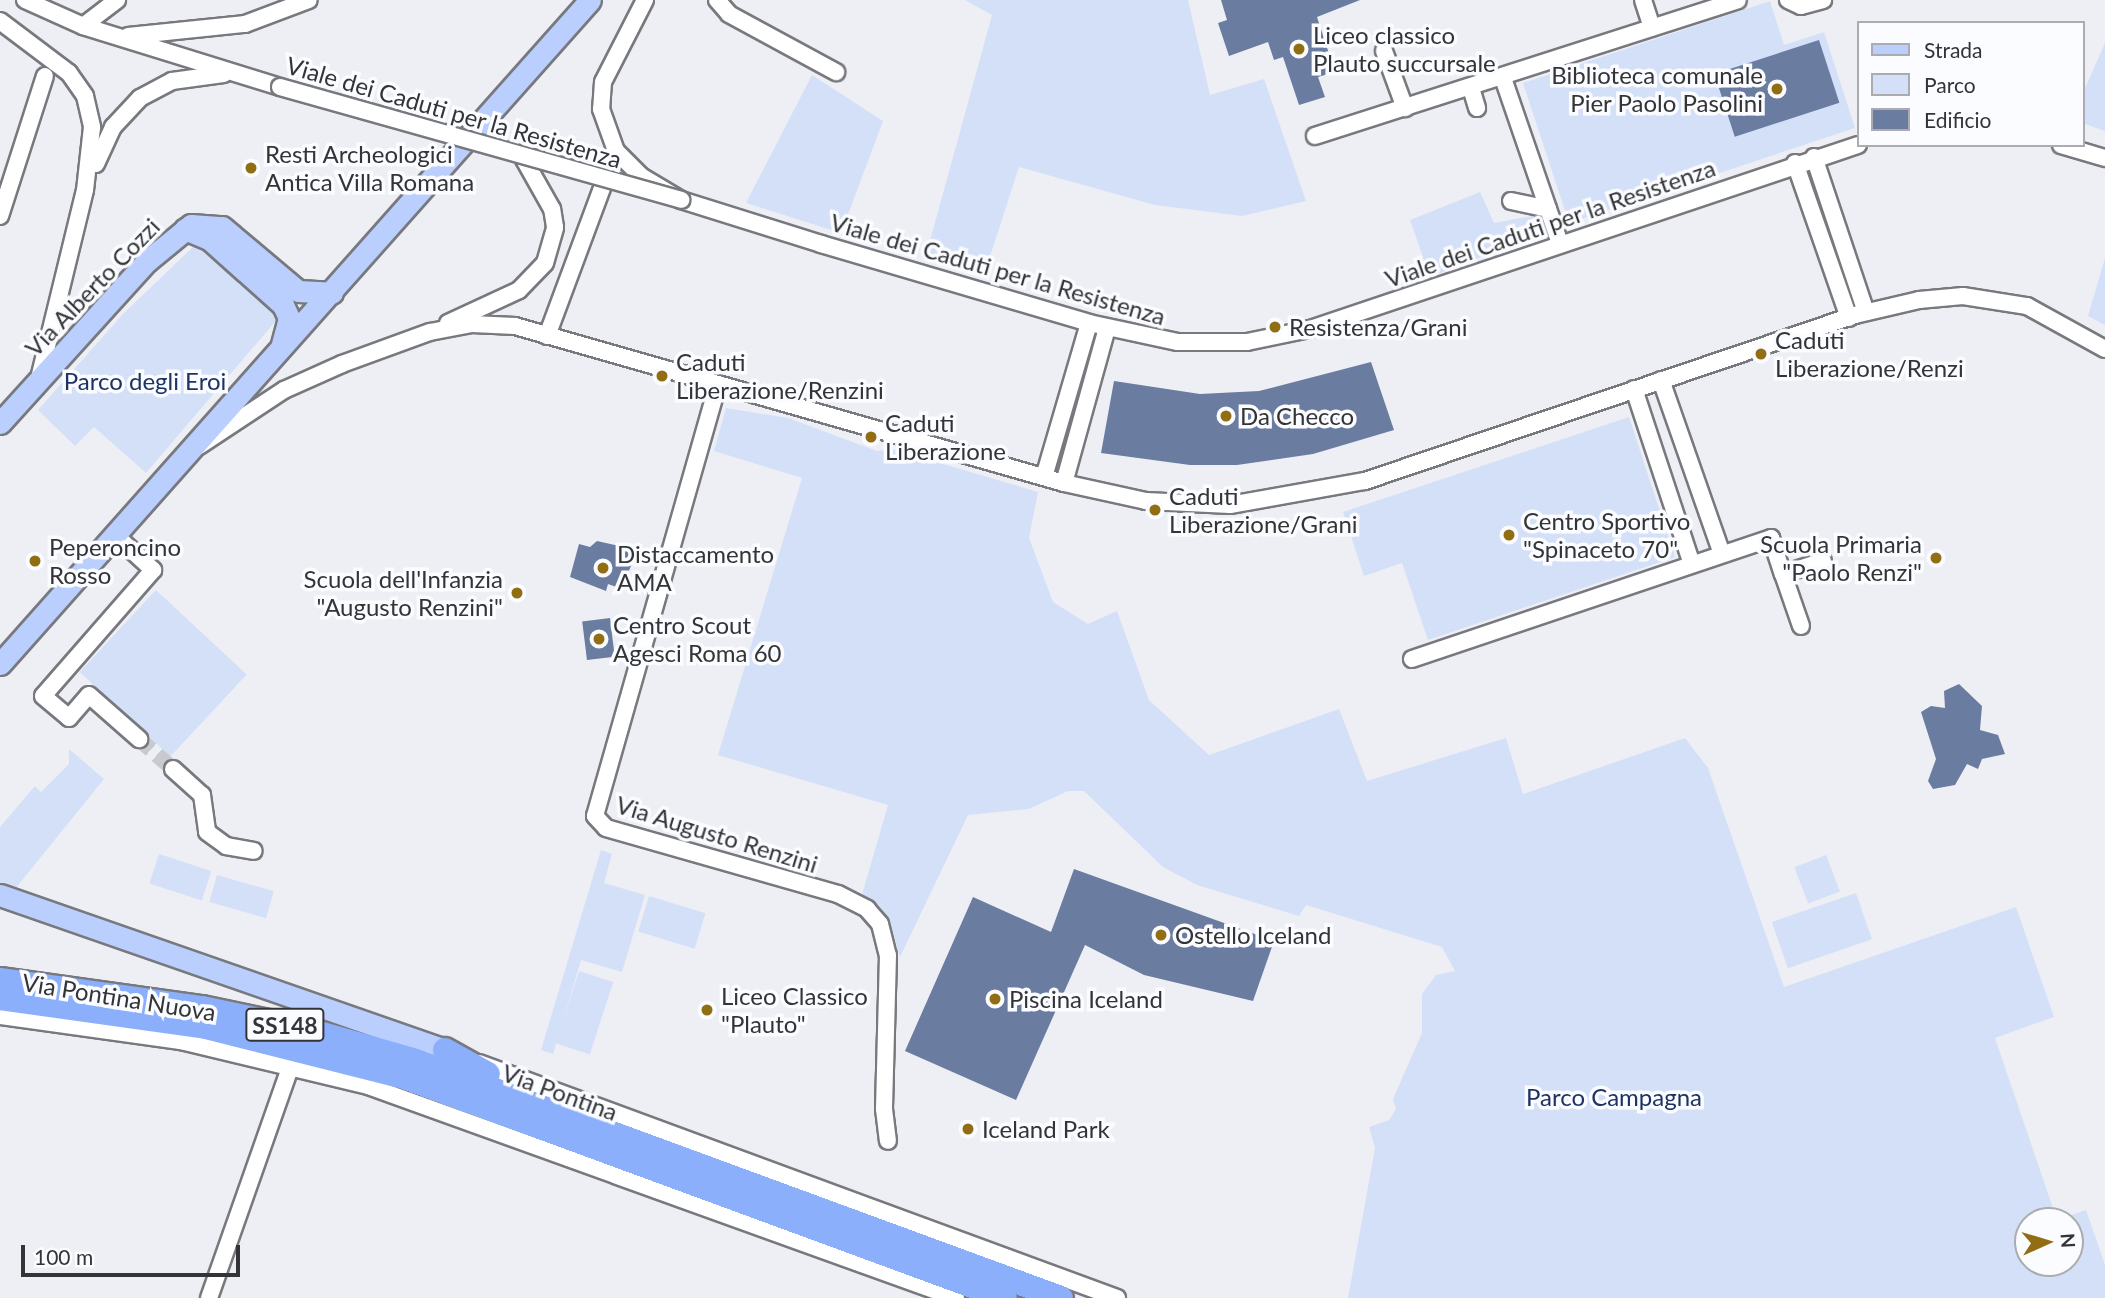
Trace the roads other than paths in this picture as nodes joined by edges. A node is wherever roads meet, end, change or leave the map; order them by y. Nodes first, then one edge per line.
1 (25, 0) edge
2 (117, 0) edge
3 (309, 0) edge
4 (590, 0) edge
5 (645, 0) edge
6 (717, 0) edge
7 (1643, 0) edge
8 (1737, 0) edge
9 (1788, 0) edge
10 (1823, 0) edge
11 (1719, 3) edge
12 (0, 21) edge
13 (83, 26) junction
14 (1652, 28) junction
15 (118, 37) junction
16 (1384, 51) dead end
17 (836, 72) dead end
18 (244, 74) junction
19 (45, 76) dead end
20 (1503, 78) junction
21 (1471, 88) junction
22 (1405, 108) junction
23 (1477, 108) dead end
24 (1315, 136) dead end
25 (1856, 146) edge
26 (2068, 147) edge
27 (522, 156) junction
28 (1814, 158) junction
29 (2105, 158) edge
30 (1795, 163) junction
31 (604, 180) junction
32 (85, 190) junction
33 (681, 200) junction
34 (1511, 201) dead end
35 (1548, 209) junction
36 (0, 216) edge
37 (185, 229) junction
38 (1559, 241) junction
39 (331, 293) junction
40 (1866, 312) junction
41 (1849, 318) junction
42 (1089, 323) junction
43 (1107, 328) junction
44 (430, 331) junction
45 (547, 335) junction
46 (2105, 349) edge
47 (278, 353) junction
48 (1661, 380) junction
49 (38, 382) junction
50 (718, 384) junction
51 (1634, 389) junction
52 (0, 424) edge
53 (186, 454) junction
54 (1044, 477) junction
55 (1064, 484) junction
56 (115, 535) junction
57 (1722, 554) junction
58 (1823, 561) dead end
59 (1692, 564) junction
60 (1783, 574) junction
61 (1801, 626) dead end
62 (1412, 659) dead end
63 (0, 664) edge
64 (139, 739) tunnel mouth
65 (173, 769) tunnel mouth
66 (254, 851) dead end
67 (0, 895) edge
68 (0, 980) edge
69 (0, 998) edge
70 (0, 1016) edge
71 (444, 1050) junction
72 (291, 1065) junction
73 (557, 1121) junction
74 (888, 1141) dead end
75 (209, 1298) edge
76 (956, 1298) edge
77 (1006, 1298) edge
78 (1061, 1298) edge
79 (1117, 1298) edge

1 - 13 street, Viale dei Caduti per la Resistenza
2 - 13 street
3 - 15 street
4 - 39 main road
5 - 33 street
6 - 17 street
7 - 14 street
8 - 11 street
9 - 10 street
11 - 14 street
12 - 32 street, Viale dei Caduti per la Resistenza
13 - 15 street, Viale dei Caduti per la Resistenza
14 - 20 street
15 - 18 street, Viale dei Caduti per la Resistenza
16 - 22 street
18 - 27 street, Viale dei Caduti per la Resistenza, bridge
18 - 32 street, Viale dei Caduti per la Resistenza
19 - 36 street
20 - 21 street
20 - 35 street
21 - 22 street
21 - 23 street
22 - 24 street
25 - 28 street, Viale dei Caduti per la Resistenza
26 - 29 street
27 - 31 street, Viale dei Caduti per la Resistenza, bridge
27 - 44 street
28 - 30 street, Viale dei Caduti per la Resistenza
28 - 40 street
30 - 38 street, Viale dei Caduti per la Resistenza
30 - 41 street
31 - 33 street, Viale dei Caduti per la Resistenza, bridge
31 - 45 street
32 - 49 street, Viale dei Caduti per la Resistenza
33 - 42 street, Viale dei Caduti per la Resistenza
34 - 35 street
35 - 38 street
37 - 39 main road, Via Alberto Cozzi
37 - 47 main road, Via Alberto Cozzi
37 - 49 main road, Via Alberto Cozzi
38 - 43 street, Viale dei Caduti per la Resistenza
39 - 47 main road
40 - 41 street
40 - 46 street
41 - 48 street
42 - 43 street, Viale dei Caduti per la Resistenza
42 - 54 street
43 - 55 street
44 - 45 street
44 - 53 street
45 - 50 street
47 - 53 main road
48 - 51 street
48 - 57 street
49 - 52 main road, Via Alberto Cozzi
50 - 54 street
50 - 74 street, Via Augusto Renzini
51 - 55 street
51 - 59 street
53 - 56 main road
54 - 55 street
56 - 63 main road
56 - 64 street
57 - 59 street
57 - 60 street
58 - 60 street
59 - 62 street
60 - 61 street
65 - 66 street
67 - 71 main road, Via Pontina
68 - 73 highway, Via Pontina Nuova / SS148
69 - 73 highway, Via Pontina Nuova / SS148
70 - 72 street
71 - 73 highway
71 - 79 street, Via Pontina
72 - 75 street
72 - 76 street
73 - 77 highway, Via Pontina / SS148
73 - 78 highway, Via Pontina / SS148

